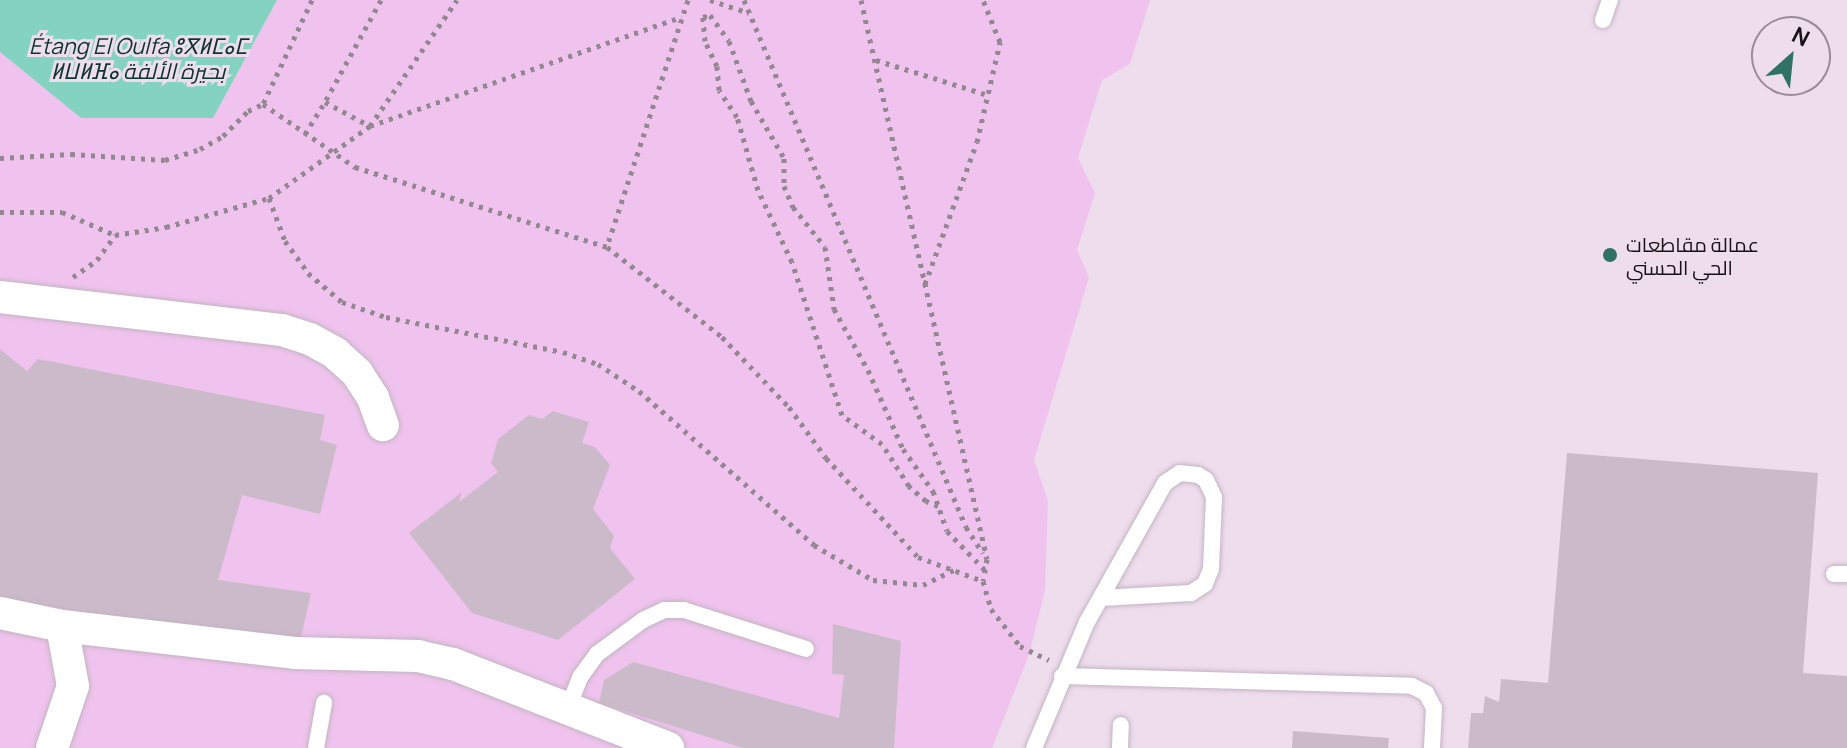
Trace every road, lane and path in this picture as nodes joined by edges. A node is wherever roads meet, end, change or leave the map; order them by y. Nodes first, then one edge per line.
1 (312, 0) edge
2 (381, 0) edge
3 (457, 0) edge
4 (688, 0) edge
5 (710, 0) edge
6 (744, 0) edge
7 (861, 0) edge
8 (983, 0) edge
9 (1610, 0) edge
10 (750, 14) junction
11 (683, 17) junction
12 (1603, 20) dead end
13 (875, 60) junction
14 (988, 95) junction
15 (325, 102) junction
16 (263, 104) junction
17 (370, 126) junction
18 (305, 134) junction
19 (333, 154) junction
20 (0, 158) edge
21 (269, 198) junction
22 (0, 212) edge
23 (607, 247) junction
24 (924, 285) junction
25 (0, 297) edge
26 (383, 425) dead end
27 (938, 506) junction
28 (987, 559) junction
29 (954, 570) junction
30 (985, 570) junction
31 (983, 581) junction
32 (1101, 598) junction
33 (0, 613) edge
34 (62, 626) junction
35 (107, 631) junction
36 (806, 649) dead end
37 (1064, 672) junction
38 (73, 686) junction
39 (324, 703) dead end
40 (567, 710) junction
41 (1121, 725) dead end
42 (52, 748) edge
43 (316, 748) edge
44 (668, 748) edge
45 (1034, 748) edge
46 (1120, 748) edge
47 (1432, 748) edge

1 - 16 path
2 - 15 path
3 - 17 path
4 - 11 path
5 - 10 path
6 - 10 path
7 - 13 path
8 - 14 path
9 - 12 lane
10 - 28 path
11 - 17 path
11 - 23 path
13 - 14 path
13 - 24 path
14 - 24 path
15 - 17 path
15 - 18 path
16 - 18 path
16 - 20 path
17 - 19 path
18 - 19 path
19 - 21 path
19 - 23 path
21 - 22 path
21 - 29 path
23 - 29 path
24 - 28 path
25 - 26 street
27 - 27 path
27 - 30 path
28 - 30 path
29 - 31 path
30 - 31 path
31 - 37 path
32 - 32 lane
32 - 37 lane
33 - 34 street
34 - 35 street
34 - 38 street
35 - 38 street
35 - 40 street
36 - 40 lane
37 - 45 lane
37 - 47 lane
38 - 42 street
39 - 43 lane
40 - 44 street
41 - 46 lane

